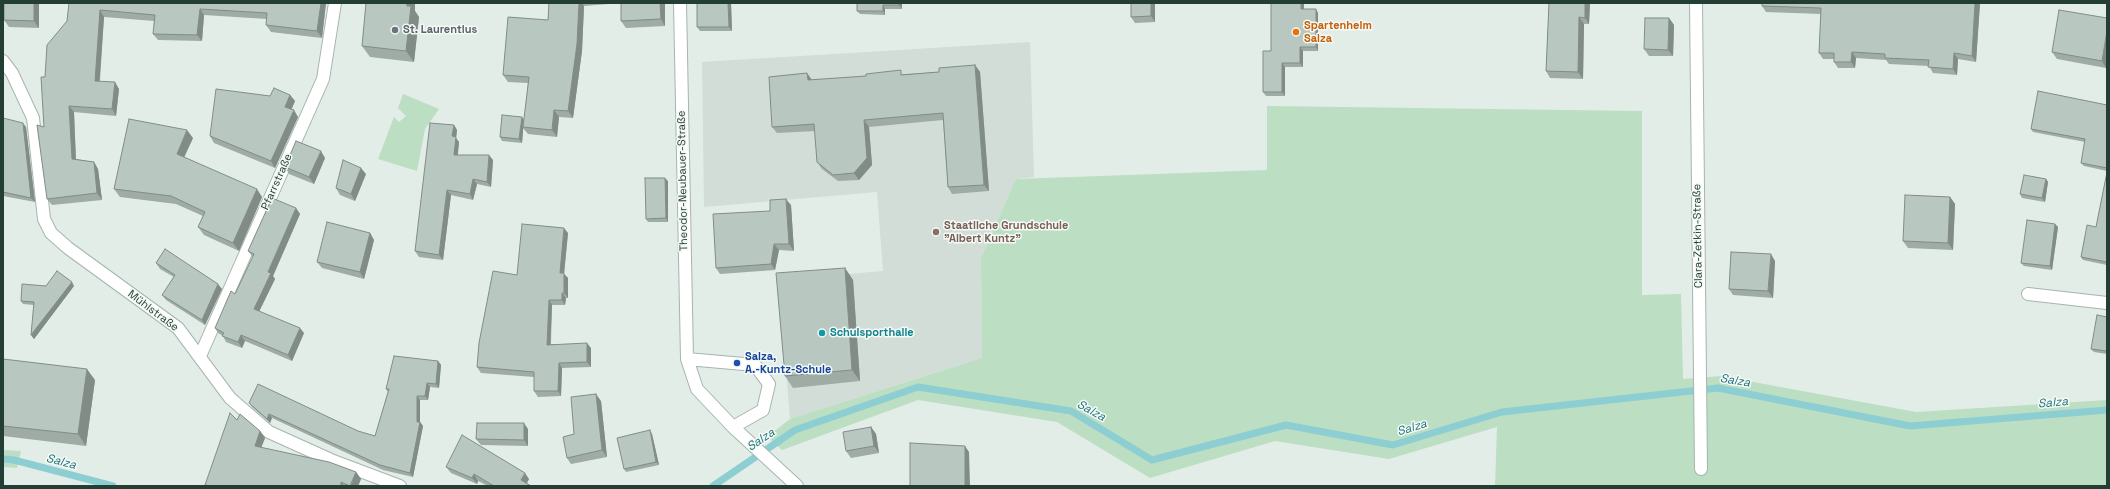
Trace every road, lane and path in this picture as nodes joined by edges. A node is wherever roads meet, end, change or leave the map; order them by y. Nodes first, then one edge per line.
1 (335, 3) edge
2 (680, 3) edge
3 (1696, 3) edge
4 (3, 61) edge
5 (2028, 294) dead end
6 (2107, 303) edge
7 (200, 356) junction
8 (687, 359) junction
9 (733, 427) junction
10 (1700, 469) dead end
11 (400, 486) edge
12 (797, 486) edge

1 - 7 street, Pfarrstraße
2 - 8 street, Theodor-Neubauer-Straße
3 - 10 street, Clara-Zetkin-Straße
4 - 7 street, Mühlstraße
5 - 6 street
7 - 11 street, Mühlstraße
8 - 9 street, Theodor-Neubauer-Straße
8 - 9 street
9 - 12 street, Theodor-Neubauer-Straße

